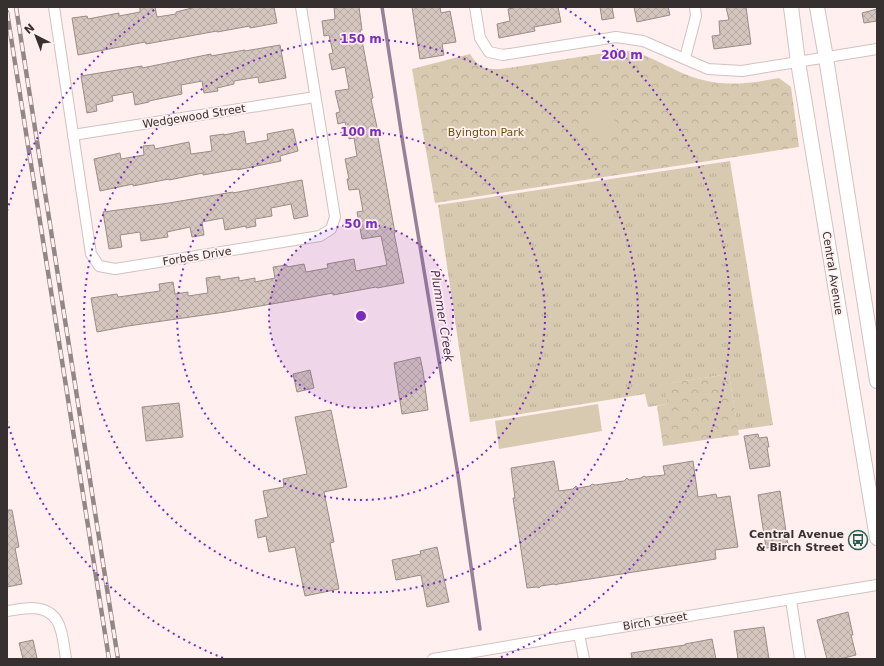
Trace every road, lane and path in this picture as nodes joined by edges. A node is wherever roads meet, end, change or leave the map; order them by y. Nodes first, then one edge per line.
1 (54, 7) edge
2 (301, 7) edge
3 (475, 7) edge
4 (695, 7) edge
5 (791, 7) edge
6 (817, 7) edge
7 (877, 49) edge
8 (685, 58) junction
9 (826, 58) junction
10 (798, 62) junction
11 (315, 97) junction
12 (73, 135) junction
13 (877, 381) edge
14 (877, 538) edge
15 (877, 585) edge
16 (790, 600) junction
17 (7, 611) edge
18 (579, 634) junction
19 (66, 659) edge
20 (433, 659) edge
21 (584, 659) edge
22 (800, 659) edge

1 - 12 street, Forbes Drive
2 - 11 street, Forbes Drive
3 - 8 street
4 - 8 street
5 - 10 main road, Central Avenue
6 - 9 main road
7 - 9 street
8 - 10 street
9 - 10 street
9 - 13 main road
10 - 14 main road, Central Avenue
11 - 12 street, Wedgewood Street
11 - 12 street, Forbes Drive
15 - 16 street, Birch Street
16 - 18 street, Birch Street
16 - 22 street
17 - 19 street
18 - 20 street, Birch Street
18 - 21 street

